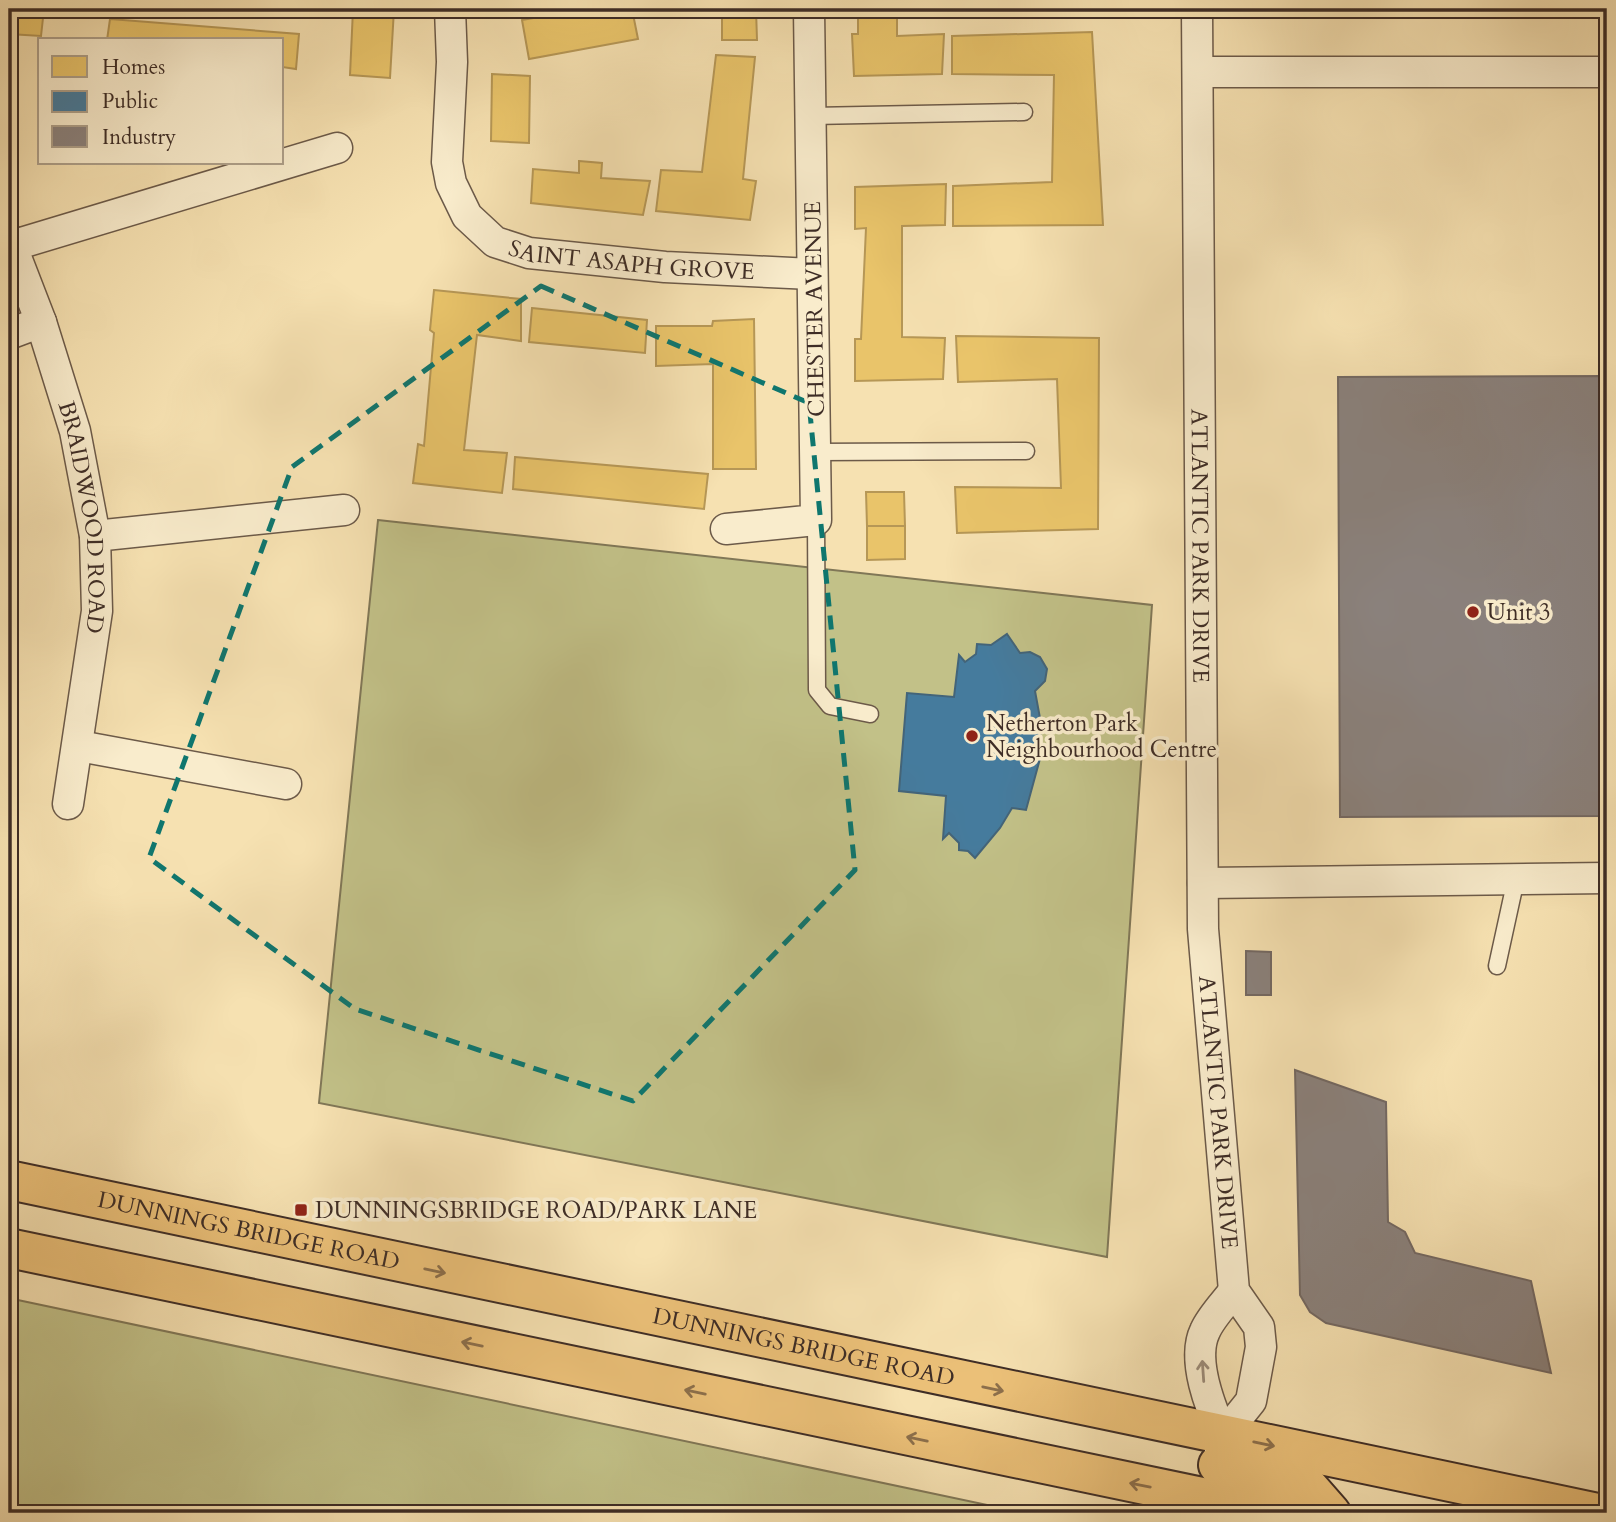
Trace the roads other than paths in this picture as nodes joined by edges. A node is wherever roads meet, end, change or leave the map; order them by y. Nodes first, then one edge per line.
1 (450, 9) edge
2 (810, 9) edge
3 (1197, 9) edge
4 (1198, 72) junction
5 (1607, 72) edge
6 (1024, 112) dead end
7 (811, 116) junction
8 (338, 148) dead end
9 (283, 164) edge
10 (284, 164) edge
11 (10, 243) edge
12 (812, 274) junction
13 (41, 322) junction
14 (9, 334) edge
15 (1026, 451) dead end
16 (816, 452) junction
17 (344, 510) dead end
18 (816, 520) junction
19 (726, 528) dead end
20 (94, 536) junction
21 (870, 713) dead end
22 (79, 746) junction
23 (286, 784) dead end
24 (68, 804) dead end
25 (1516, 878) junction
26 (1607, 878) edge
27 (1203, 883) junction
28 (1497, 965) dead end
29 (9, 1180) edge
30 (9, 1248) edge
31 (1234, 1291) junction
32 (1218, 1467) junction
33 (1279, 1513) edge
34 (1331, 1513) edge
35 (1598, 1513) edge

1 - 12 street, SAINT ASAPH GROVE
2 - 7 street, CHESTER AVENUE
3 - 4 street, ATLANTIC PARK DRIVE
4 - 5 street
4 - 27 street, ATLANTIC PARK DRIVE
6 - 7 lane
7 - 12 street, CHESTER AVENUE
8 - 10 street
9 - 11 street
11 - 13 street, BRAIDWOOD ROAD
12 - 16 street, CHESTER AVENUE
13 - 14 street
13 - 20 street, BRAIDWOOD ROAD
15 - 16 lane
16 - 18 street, CHESTER AVENUE
17 - 20 street
18 - 19 street
18 - 21 lane
20 - 22 street, BRAIDWOOD ROAD
22 - 23 street
22 - 24 street, BRAIDWOOD ROAD
25 - 26 street
25 - 27 street
25 - 28 lane
27 - 31 street, ATLANTIC PARK DRIVE
29 -> 32 highway, DUNNINGS BRIDGE ROAD
32 -> 30 highway, DUNNINGS BRIDGE ROAD
32 -> 31 street
31 - 32 street, ATLANTIC PARK DRIVE
32 - 33 highway, DUNNINGS BRIDGE ROAD
32 - 34 highway
32 -> 35 highway, DUNNINGS BRIDGE ROAD

